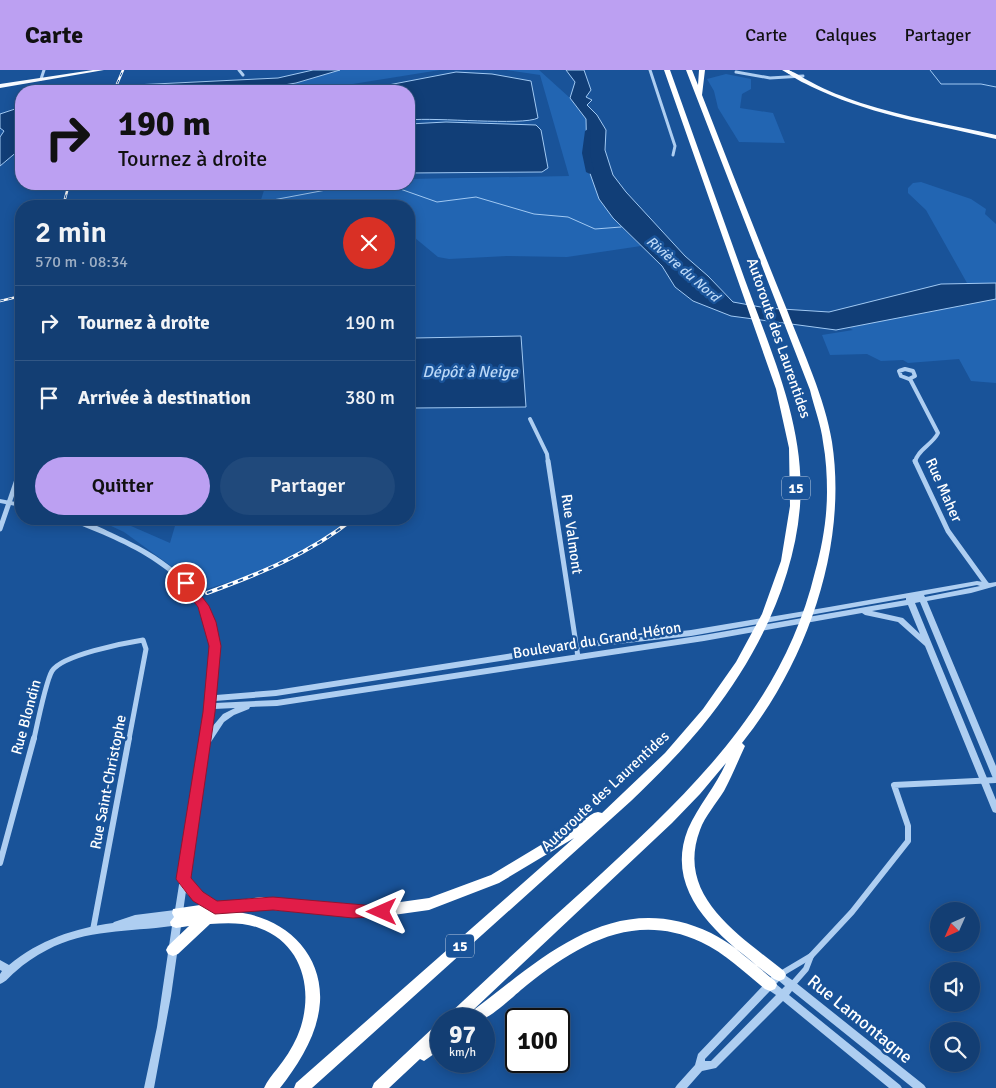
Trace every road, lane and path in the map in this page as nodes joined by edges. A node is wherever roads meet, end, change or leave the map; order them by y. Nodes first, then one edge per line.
1 (44, 70) edge
2 (102, 70) edge
3 (239, 70) edge
4 (650, 70) edge
5 (667, 70) edge
6 (689, 70) edge
7 (702, 70) edge
8 (788, 71) edge
9 (736, 72) dead end
10 (243, 75) dead end
11 (801, 77) junction
12 (41, 80) junction
13 (0, 86) edge
14 (700, 98) junction
15 (882, 109) joint
16 (996, 137) edge
17 (673, 155) dead end
18 (910, 378) dead end
19 (530, 419) dead end
20 (15, 486) edge
21 (0, 502) edge
22 (9, 503) junction
23 (15, 504) edge
24 (86, 525) edge
25 (0, 529) edge
26 (996, 584) edge
27 (987, 585) junction
28 (921, 597) junction
29 (909, 598) junction
30 (862, 611) junction
31 (828, 613) junction
32 (744, 628) junction
33 (143, 640) joint
34 (577, 646) junction
35 (929, 646) junction
36 (578, 657) junction
37 (210, 702) junction
38 (256, 705) junction
39 (748, 728) junction
40 (203, 747) junction
41 (996, 776) edge
42 (984, 780) junction
43 (996, 780) edge
44 (619, 805) junction
45 (996, 810) edge
46 (0, 863) edge
47 (183, 879) junction
48 (215, 908) junction
49 (177, 918) junction
50 (206, 920) junction
51 (93, 930) junction
52 (173, 950) junction
53 (811, 956) junction
54 (0, 964) edge
55 (8, 971) junction
56 (0, 980) edge
57 (774, 980) junction
58 (792, 985) junction
59 (782, 995) junction
60 (466, 1008) edge
61 (487, 1008) edge
62 (430, 1040) edge
63 (430, 1049) edge
64 (699, 1068) junction
65 (383, 1084) edge
66 (149, 1088) edge
67 (271, 1088) edge
68 (301, 1088) edge
69 (680, 1088) edge
70 (897, 1088) edge
71 (921, 1088) edge

1 - 12 street
2 - 12 main road
3 - 10 street
4 - 17 street
5 - 44 highway, Autoroute des Laurentides / 15
6 - 14 highway, Autoroute des Laurentides / 15
7 - 14 highway
8 - 11 main road
9 - 11 street
11 - 15 main road
12 - 13 main road
14 - 39 highway, Autoroute des Laurentides / 15
15 - 16 main road
18 - 27 street, Rue Maher
19 - 34 street, Rue Valmont
20 - 22 street
21 - 22 street
22 - 23 street
22 - 25 street
24 - 37 street
26 - 27 street, Boulevard du Grand-Héron
27 - 28 street, Boulevard du Grand-Héron
28 - 29 street, Boulevard du Grand-Héron
28 - 41 street
29 - 30 street, Boulevard du Grand-Héron
29 - 31 street, Boulevard du Grand-Héron
29 - 35 street
30 - 31 street, Boulevard du Grand-Héron
30 - 35 street
31 - 32 street, Boulevard du Grand-Héron
32 - 34 street, Boulevard du Grand-Héron
32 - 36 street, Boulevard du Grand-Héron
33 - 46 street, Rue Blondin
33 - 51 street, Rue Saint-Christophe
34 - 36 street, Rue Valmont
34 - 37 street, Boulevard du Grand-Héron
35 - 42 street
36 - 38 street, Boulevard du Grand-Héron
37 - 38 street, Boulevard du Grand-Héron
37 - 40 street
38 - 40 street
39 - 57 highway
39 - 60 highway, Autoroute des Laurentides / 15
40 - 47 street
42 - 43 street
42 - 45 street
42 - 53 street
44 - 48 highway
44 - 68 highway, Autoroute des Laurentides / 15
47 - 48 highway
47 - 49 street
48 - 49 highway
49 - 50 highway
49 - 51 street
49 - 52 street
50 - 52 highway
50 - 67 highway
51 - 55 street
52 - 66 street
53 - 57 street
53 - 58 street
54 - 55 street
55 - 56 street
57 - 58 street, Rue Lamontagne
57 - 59 street, Rue Lamontagne
57 - 61 highway
57 - 64 street
58 - 59 street
58 - 71 street, Rue Lamontagne
59 - 64 street
59 - 70 street, Rue Lamontagne
62 - 65 highway
63 - 65 highway
64 - 69 street

